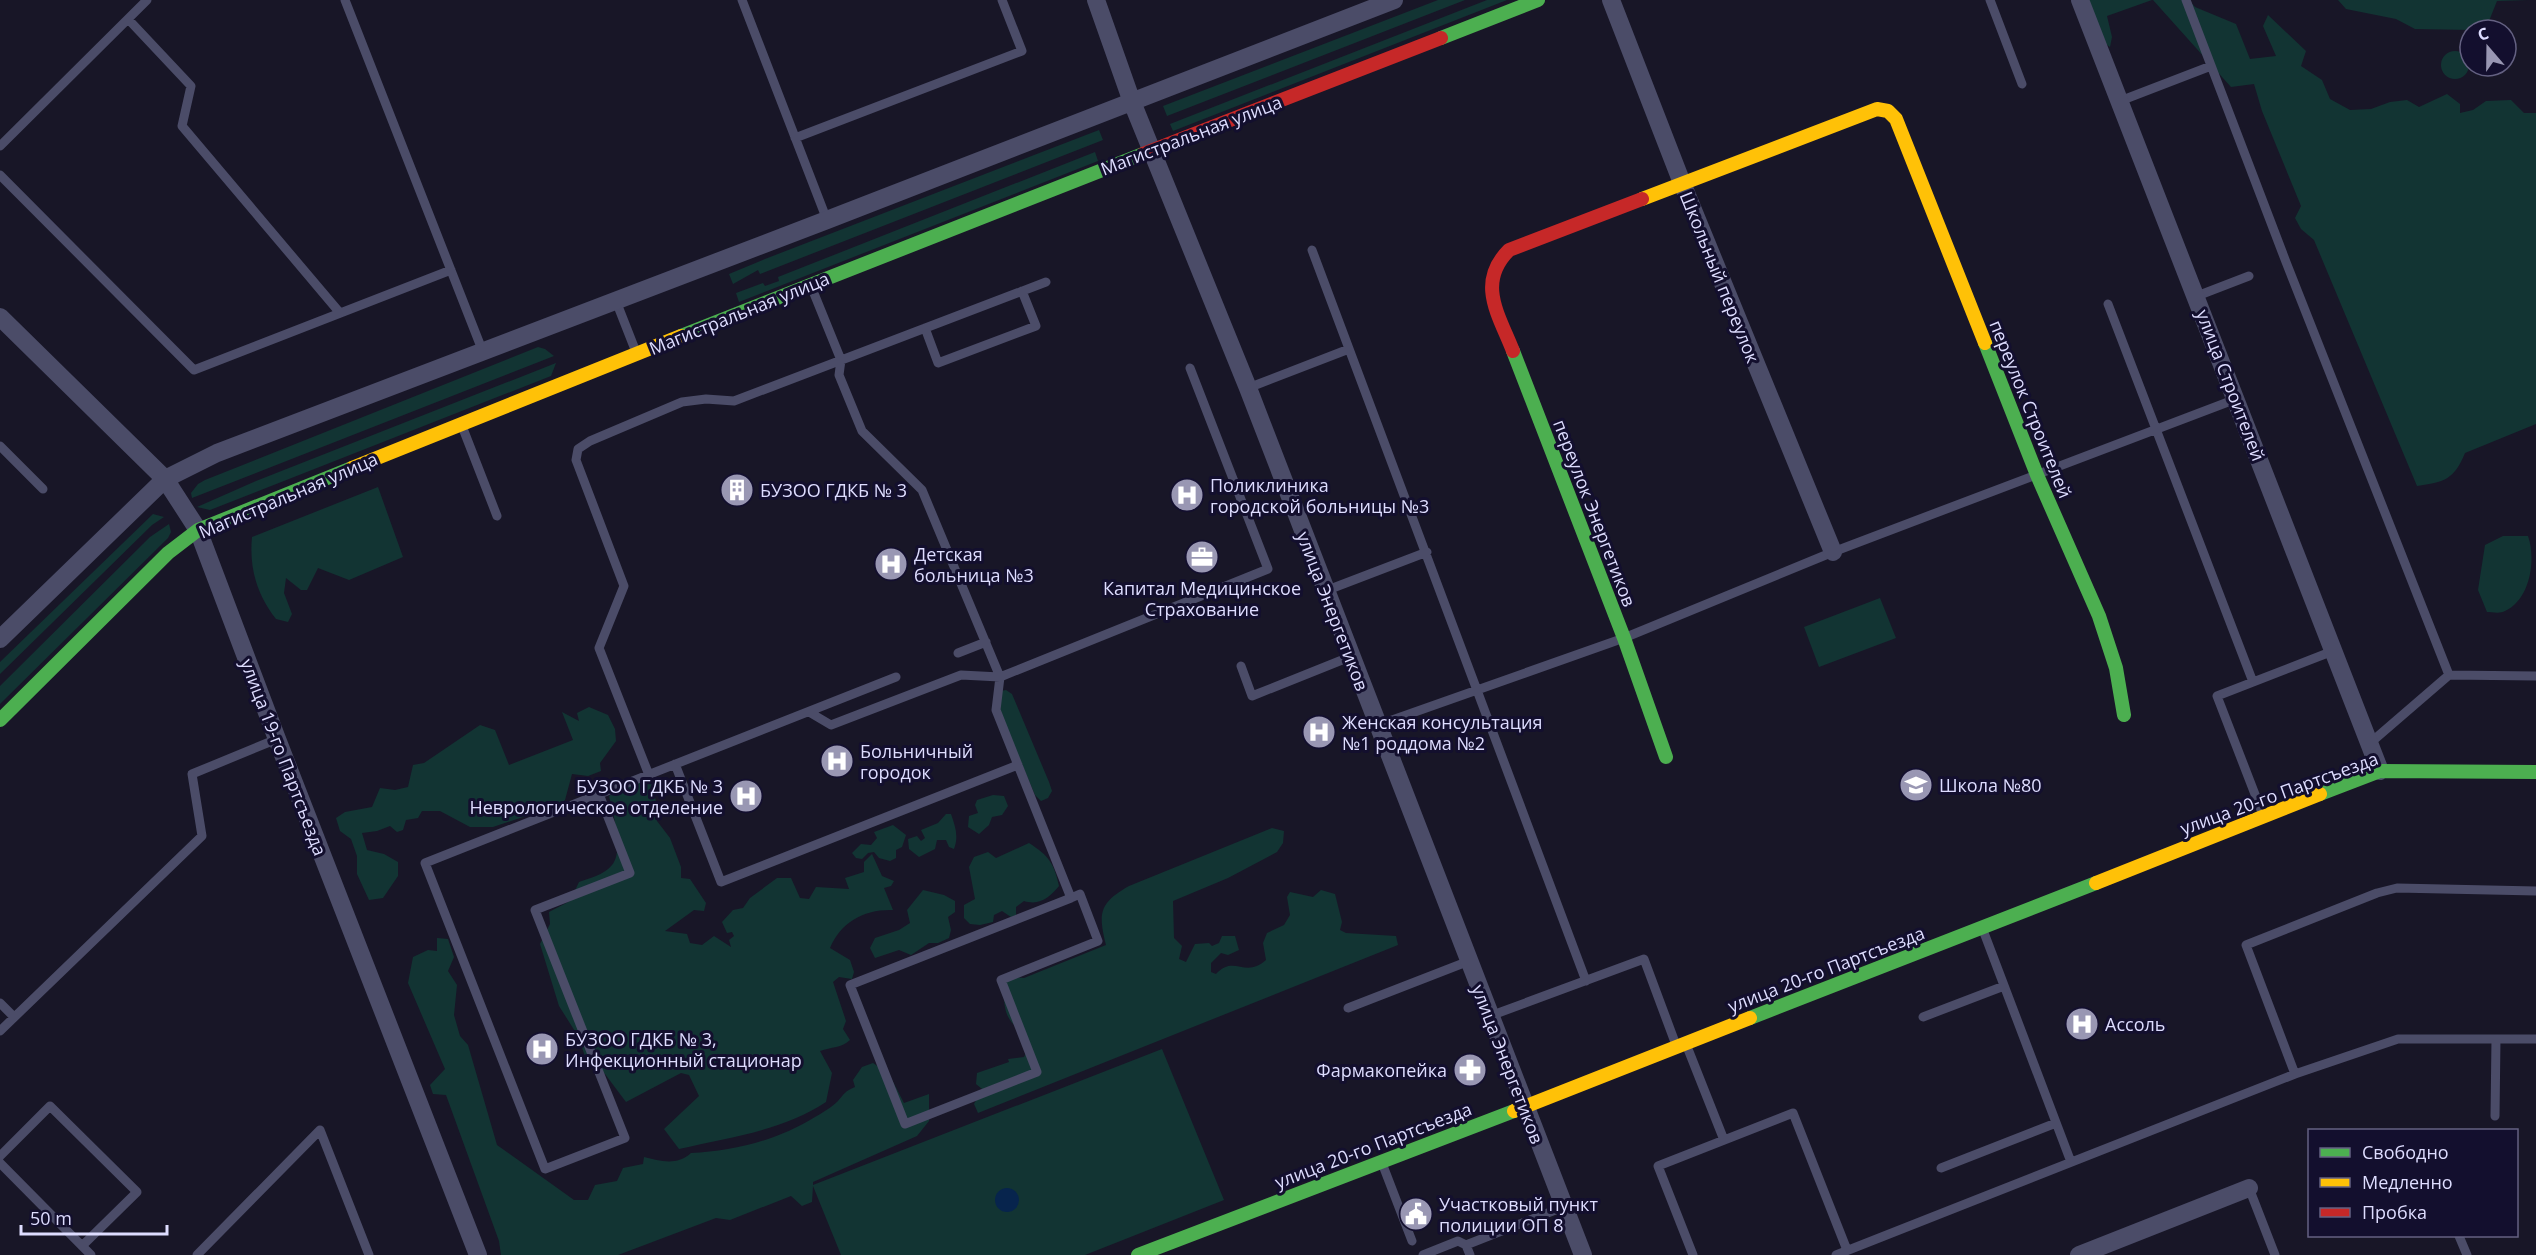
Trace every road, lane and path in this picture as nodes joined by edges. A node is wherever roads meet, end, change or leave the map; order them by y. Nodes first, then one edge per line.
1 (147, 0) edge
2 (345, 0) edge
3 (742, 0) edge
4 (1002, 0) edge
5 (1096, 0) edge
6 (1394, 0) edge
7 (1538, 0) edge
8 (1611, 0) edge
9 (1990, 0) edge
10 (2080, 0) edge
11 (2186, 0) edge
12 (128, 20) junction
13 (2211, 66) junction
14 (2022, 84) dead end
15 (2120, 101) junction
16 (1132, 102) junction
17 (795, 138) junction
18 (0, 146) edge
19 (1151, 151) junction
20 (0, 175) edge
21 (1682, 183) junction
22 (827, 220) junction
23 (1312, 250) dead end
24 (452, 270) junction
25 (2249, 276) dead end
26 (1046, 282) dead end
27 (810, 284) junction
28 (1022, 291) junction
29 (2197, 296) junction
30 (616, 301) junction
31 (2108, 304) dead end
32 (340, 314) junction
33 (0, 317) edge
34 (925, 328) junction
35 (1349, 349) junction
36 (483, 352) junction
37 (637, 354) junction
38 (841, 360) junction
39 (1190, 368) dead end
40 (1248, 388) junction
41 (2236, 399) junction
42 (461, 424) junction
43 (2156, 429) junction
44 (0, 446) edge
45 (2037, 475) junction
46 (165, 479) junction
47 (43, 489) dead end
48 (496, 516) dead end
49 (198, 530) junction
50 (1426, 552) junction
51 (1833, 552) junction
52 (1325, 591) junction
53 (1624, 638) junction
54 (0, 639) edge
55 (986, 642) junction
56 (2333, 651) junction
57 (958, 653) dead end
58 (1352, 656) junction
59 (1241, 666) dead end
60 (2449, 675) junction
61 (2536, 676) edge
62 (896, 677) dead end
63 (1000, 677) junction
64 (2253, 682) junction
65 (1476, 689) junction
66 (809, 712) junction
67 (2124, 715) dead end
68 (0, 720) edge
69 (1378, 725) junction
70 (277, 739) junction
71 (2369, 744) junction
72 (1666, 757) dead end
73 (675, 765) junction
74 (1018, 765) junction
75 (2380, 771) junction
76 (2536, 772) edge
77 (649, 775) junction
78 (599, 794) junction
79 (2263, 816) junction
80 (2536, 891) edge
81 (1071, 898) junction
82 (1982, 928) junction
83 (1469, 961) junction
84 (1586, 981) junction
85 (2004, 986) junction
86 (0, 1003) edge
87 (1348, 1008) dead end
88 (1490, 1016) junction
89 (14, 1017) junction
90 (1923, 1017) dead end
91 (0, 1031) edge
92 (2536, 1039) edge
93 (2496, 1040) junction
94 (1681, 1044) junction
95 (2295, 1074) junction
96 (1524, 1107) junction
97 (2495, 1116) dead end
98 (2056, 1123) junction
99 (1724, 1140) junction
100 (0, 1156) edge
101 (1381, 1161) junction
102 (2071, 1162) junction
103 (0, 1163) edge
104 (1941, 1168) dead end
105 (2249, 1188) joint
106 (1563, 1207) junction
107 (2459, 1237) edge
108 (1412, 1241) dead end
109 (1466, 1245) junction
110 (82, 1246) junction
111 (1847, 1251) junction
112 (91, 1255) edge
113 (197, 1255) edge
114 (369, 1255) edge
115 (478, 1255) edge
116 (1138, 1255) edge
117 (1423, 1255) edge
118 (1470, 1255) edge
119 (1583, 1255) edge
120 (1693, 1255) edge
121 (1836, 1255) edge
122 (2079, 1255) edge
123 (2275, 1255) edge
124 (2467, 1255) edge

1 - 12 lane
2 - 24 lane
3 - 17 lane
4 - 17 lane
5 - 16 street, улица Энергетиков
6 - 16 street
7 - 19 street, Магистральная улица
8 - 21 street, Школьный переулок
9 - 14 lane
10 - 15 street, улица Строителей
11 - 13 lane
12 - 18 lane
12 - 32 lane
13 - 15 lane
13 - 60 lane
15 - 29 street, улица Строителей
16 - 19 street, улица Энергетиков
16 - 22 street
17 - 22 lane
19 - 27 street, Магистральная улица
19 - 40 street, улица Энергетиков
20 - 32 lane
21 - 45 street, переулок Строителей
21 - 51 street, Школьный переулок
21 - 53 street, переулок Энергетиков
22 - 30 street
23 - 35 lane
24 - 32 lane
24 - 36 lane
25 - 29 lane
26 - 28 lane
27 - 37 street, Магистральная улица
27 - 38 lane
28 - 34 lane
28 - 34 lane
29 - 41 street, улица Строителей
30 - 36 street
30 - 37 lane
31 - 43 lane
33 - 46 street, улица 19-го Партсъезда
34 - 38 lane
35 - 40 lane
35 - 50 lane
36 - 46 street
37 - 42 street, Магистральная улица
38 - 55 lane
38 - 77 lane
39 - 63 lane
40 - 52 street, улица Энергетиков
41 - 43 lane
41 - 56 street, улица Строителей
42 - 48 lane
42 - 49 street, Магистральная улица
43 - 45 lane
43 - 64 lane
44 - 47 lane
45 - 51 lane
45 - 67 street, переулок Строителей
46 - 49 street, улица 19-го Партсъезда
46 - 54 street
49 - 68 street, Магистральная улица
49 - 70 street, улица 19-го Партсъезда
50 - 52 lane
50 - 65 lane
51 - 53 lane
52 - 58 street, улица Энергетиков
53 - 65 lane
53 - 72 street, переулок Энергетиков
55 - 57 lane
55 - 63 lane
56 - 64 lane
56 - 71 street, улица Строителей
58 - 59 lane
58 - 69 street, улица Энергетиков
60 - 61 lane
60 - 71 lane
62 - 66 lane
63 - 66 lane
63 - 74 lane
64 - 79 lane
65 - 69 lane
65 - 84 lane
66 - 73 lane
69 - 83 street, улица Энергетиков
70 - 89 lane
70 - 115 street, улица 19-го Партсъезда
71 - 75 street, улица Строителей
73 - 74 lane
73 - 77 lane
74 - 81 lane
75 - 76 street, улица 20-го Партсъезда
75 - 79 street, улица 20-го Партсъезда
77 - 78 lane
78 - 78 lane
79 - 82 street, улица 20-го Партсъезда
80 - 95 lane
81 - 81 lane
82 - 85 lane
82 - 94 street, улица 20-го Партсъезда
83 - 87 lane
83 - 88 street, улица Энергетиков
84 - 88 lane
84 - 94 lane
85 - 90 lane
85 - 98 lane
86 - 89 lane
88 - 96 street, улица Энергетиков
89 - 91 lane
92 - 93 lane
93 - 95 lane
93 - 97 lane
94 - 96 street, улица 20-го Партсъезда
94 - 99 lane
95 - 102 lane
96 - 101 street, улица 20-го Партсъезда
96 - 106 street, улица Энергетиков
98 - 102 lane
98 - 104 lane
99 - 111 lane
99 - 120 lane
100 - 110 lane
101 - 108 lane
101 - 116 street, улица 20-го Партсъезда
102 - 111 lane
103 - 110 lane
105 - 122 street
105 - 123 lane
106 - 109 lane
106 - 119 street, улица Энергетиков
107 - 124 lane
109 - 117 lane
109 - 118 lane
110 - 112 lane
111 - 121 lane
113 - 114 lane

